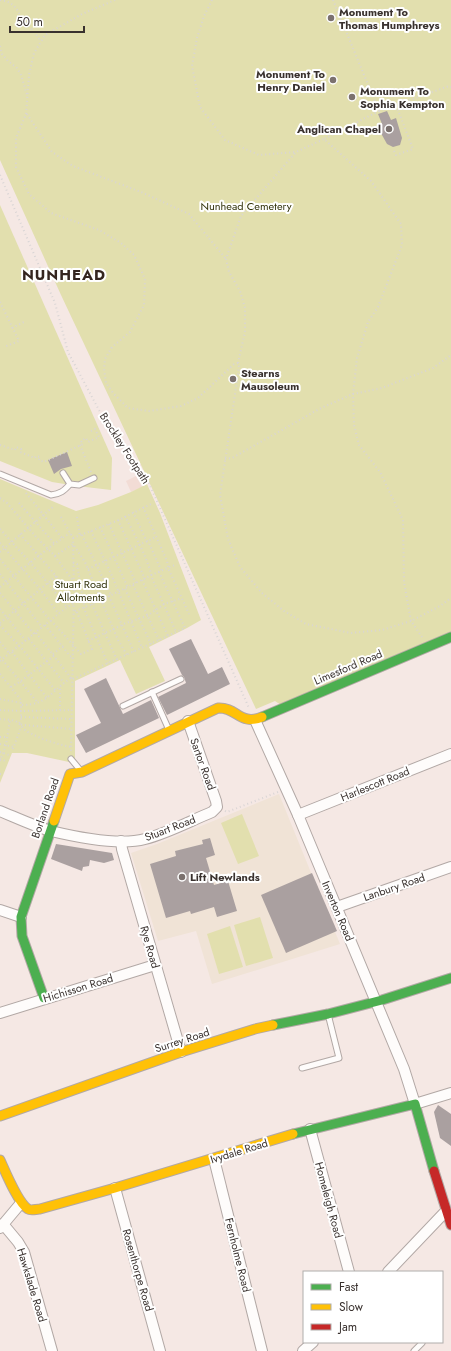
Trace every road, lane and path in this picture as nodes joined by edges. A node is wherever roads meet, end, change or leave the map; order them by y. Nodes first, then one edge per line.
1 (0, 0) edge
2 (115, 0) edge
3 (212, 0) edge
4 (333, 0) edge
5 (41, 41) junction
6 (0, 46) edge
7 (450, 86) edge
8 (28, 96) junction
9 (396, 105) junction
10 (379, 111) junction
11 (26, 114) junction
12 (324, 139) junction
13 (394, 151) dead end
14 (296, 152) junction
15 (0, 175) edge
16 (226, 259) junction
17 (0, 302) edge
18 (26, 321) dead end
19 (12, 328) junction
20 (4, 347) dead end
21 (451, 355) edge
22 (238, 363) junction
23 (353, 394) junction
24 (91, 432) dead end
25 (0, 445) edge
26 (80, 445) junction
27 (225, 459) junction
28 (63, 473) dead end
29 (0, 474) edge
30 (93, 476) joint
31 (70, 484) junction
32 (26, 493) dead end
33 (0, 498) edge
34 (19, 503) dead end
35 (153, 503) dead end
36 (54, 506) dead end
37 (142, 507) junction
38 (133, 512) junction
39 (44, 515) junction
40 (125, 516) junction
41 (61, 517) dead end
42 (77, 517) dead end
43 (118, 520) junction
44 (36, 522) junction
45 (109, 524) junction
46 (100, 527) junction
47 (28, 528) junction
48 (0, 529) edge
49 (91, 531) junction
50 (20, 534) junction
51 (70, 534) junction
52 (81, 535) junction
53 (156, 537) junction
54 (62, 538) junction
55 (72, 538) junction
56 (12, 541) junction
57 (147, 542) junction
58 (0, 543) edge
59 (54, 543) junction
60 (73, 544) junction
61 (139, 545) junction
62 (4, 548) junction
63 (48, 549) junction
64 (131, 549) junction
65 (0, 552) edge
66 (123, 553) junction
67 (39, 556) junction
68 (55, 556) junction
69 (114, 557) junction
70 (0, 559) edge
71 (105, 561) junction
72 (30, 562) junction
73 (73, 563) junction
74 (97, 565) junction
75 (176, 565) dead end
76 (169, 568) junction
77 (23, 569) junction
78 (88, 569) junction
79 (160, 571) junction
80 (0, 574) edge
81 (151, 575) junction
82 (14, 576) junction
83 (56, 576) junction
84 (143, 579) junction
85 (6, 582) junction
86 (74, 583) junction
87 (136, 583) junction
88 (48, 584) junction
89 (133, 585) junction
90 (0, 588) edge
91 (126, 588) junction
92 (40, 590) junction
93 (119, 592) junction
94 (0, 593) edge
95 (110, 596) junction
96 (31, 597) junction
97 (182, 598) junction
98 (451, 598) edge
99 (101, 600) junction
100 (74, 601) junction
101 (173, 602) junction
102 (23, 604) junction
103 (92, 604) junction
104 (164, 604) junction
105 (67, 607) junction
106 (84, 607) junction
107 (0, 609) edge
108 (156, 609) junction
109 (15, 611) junction
110 (75, 611) junction
111 (59, 614) junction
112 (189, 614) dead end
113 (148, 615) junction
114 (7, 617) junction
115 (139, 619) junction
116 (51, 620) junction
117 (130, 621) junction
118 (411, 621) junction
119 (0, 624) edge
120 (122, 624) junction
121 (44, 626) junction
122 (113, 628) junction
123 (105, 632) junction
124 (176, 632) junction
125 (35, 633) junction
126 (96, 636) junction
127 (168, 636) junction
128 (451, 637) edge
129 (27, 640) junction
130 (159, 640) junction
131 (88, 641) junction
132 (0, 642) edge
133 (151, 644) junction
134 (74, 645) junction
135 (19, 646) junction
136 (63, 646) junction
137 (428, 646) junction
138 (142, 648) junction
139 (134, 652) junction
140 (11, 653) junction
141 (54, 655) junction
142 (127, 655) junction
143 (74, 658) junction
144 (1, 659) edge
145 (117, 660) junction
146 (47, 662) junction
147 (108, 664) junction
148 (38, 668) junction
149 (0, 674) edge
150 (30, 674) junction
151 (73, 678) junction
152 (181, 679) dead end
153 (21, 682) junction
154 (64, 683) junction
155 (11, 687) junction
156 (60, 687) junction
157 (56, 691) junction
158 (152, 692) junction
159 (0, 698) edge
160 (47, 698) junction
161 (38, 703) junction
162 (22, 704) junction
163 (123, 706) dead end
164 (0, 710) edge
165 (60, 710) junction
166 (72, 710) junction
167 (21, 711) junction
168 (21, 717) junction
169 (0, 719) edge
170 (72, 719) junction
171 (10, 720) junction
172 (255, 720) junction
173 (188, 721) junction
174 (19, 724) junction
175 (20, 727) junction
176 (72, 729) junction
177 (169, 730) junction
178 (0, 737) edge
179 (7, 737) junction
180 (0, 744) edge
181 (6, 745) junction
182 (71, 747) junction
183 (0, 752) edge
184 (4, 753) junction
185 (451, 754) edge
186 (9, 755) dead end
187 (71, 759) joint
188 (0, 760) edge
189 (6, 761) dead end
190 (82, 772) junction
191 (287, 789) junction
192 (216, 807) junction
193 (0, 811) edge
194 (298, 815) junction
195 (50, 831) junction
196 (121, 841) junction
197 (451, 867) edge
198 (337, 907) junction
199 (0, 910) edge
200 (21, 917) junction
201 (156, 965) junction
202 (451, 978) edge
203 (44, 998) junction
204 (376, 1002) junction
205 (0, 1013) edge
206 (328, 1014) junction
207 (181, 1052) junction
208 (302, 1068) dead end
209 (451, 1093) edge
210 (415, 1104) junction
211 (0, 1116) edge
212 (310, 1129) junction
213 (214, 1158) junction
214 (0, 1160) edge
215 (115, 1188) junction
216 (25, 1206) junction
217 (447, 1207) edge
218 (451, 1225) edge
219 (2, 1226) edge
220 (348, 1271) edge
221 (389, 1271) edge
222 (313, 1343) edge
223 (422, 1343) dead end
224 (52, 1351) edge
225 (160, 1351) edge
226 (262, 1351) edge
227 (303, 1351) edge
228 (414, 1351) edge

1 - 5 path
2 - 5 path
3 - 14 path
4 - 10 path
5 - 8 path
6 - 8 path
7 - 9 path
8 - 11 path
9 - 10 path
9 - 13 path
10 - 12 path
11 - 16 path
11 - 22 path
12 - 14 path
12 - 23 path
14 - 16 path
15 - 172 path, Brockley Footpath
16 - 22 path
17 - 19 path
18 - 19 path
19 - 20 path
21 - 23 path
22 - 27 path
23 - 27 path
23 - 118 path
24 - 26 path
25 - 26 path
26 - 30 path
27 - 118 path
28 - 31 lane
29 - 31 lane
30 - 31 lane
32 - 39 path
33 - 47 path
34 - 44 path
35 - 37 path
36 - 39 path
37 - 38 path
37 - 53 path
38 - 40 path
38 - 57 path
39 - 44 path
39 - 54 path
40 - 43 path
40 - 61 path
41 - 51 path
42 - 52 path
43 - 45 path
43 - 64 path
44 - 47 path
44 - 59 path
45 - 46 path
45 - 66 path
46 - 49 path
46 - 69 path
47 - 50 path
47 - 63 path
48 - 56 path
49 - 52 path
49 - 71 path
50 - 56 path
50 - 67 path
51 - 54 path
51 - 55 path
52 - 55 path
52 - 74 path
53 - 57 path
53 - 76 path
54 - 59 path
55 - 60 path
56 - 62 path
56 - 72 path
57 - 61 path
57 - 79 path
58 - 62 path
59 - 63 path
60 - 68 path
60 - 73 path
60 - 78 path
61 - 64 path
61 - 81 path
62 - 65 path
62 - 77 path
63 - 67 path
63 - 68 path
64 - 66 path
64 - 84 path
66 - 69 path
66 - 87 path
67 - 72 path
67 - 83 path
68 - 86 path
69 - 71 path
69 - 91 path
70 - 82 path
71 - 74 path
71 - 93 path
72 - 77 path
72 - 88 path
73 - 86 path
73 - 106 path
74 - 78 path
74 - 95 path
75 - 76 path
76 - 79 path
76 - 97 path
77 - 82 path
77 - 92 path
78 - 99 path
79 - 81 path
79 - 101 path
80 - 85 path
81 - 84 path
81 - 104 path
82 - 85 path
82 - 96 path
83 - 88 path
83 - 100 path
84 - 87 path
84 - 108 path
85 - 90 path
85 - 102 path
86 - 100 path
87 - 89 path
88 - 92 path
88 - 105 path
89 - 91 path
89 - 113 path
91 - 93 path
91 - 115 path
92 - 96 path
92 - 111 path
93 - 95 path
93 - 117 path
94 - 109 path
95 - 99 path
95 - 120 path
96 - 102 path
96 - 116 path
97 - 101 path
97 - 112 path
98 - 118 path
99 - 103 path
99 - 122 path
100 - 105 path
100 - 110 path
101 - 104 path
101 - 124 path
102 - 109 path
102 - 121 path
103 - 106 path
103 - 123 path
104 - 108 path
104 - 124 path
105 - 111 path
106 - 110 path
106 - 126 path
107 - 114 path
108 - 113 path
108 - 127 path
109 - 114 path
109 - 125 path
110 - 131 path
110 - 134 path
111 - 116 path
113 - 115 path
113 - 130 path
114 - 119 path
114 - 129 path
115 - 117 path
115 - 133 path
116 - 121 path
116 - 134 path
117 - 120 path
117 - 138 path
118 - 137 path
119 - 135 path
120 - 122 path
120 - 139 path
121 - 125 path
121 - 136 path
122 - 123 path
122 - 142 path
123 - 126 path
123 - 145 path
124 - 127 path
125 - 129 path
125 - 141 path
126 - 131 path
126 - 147 path
127 - 130 path
128 - 137 street, Limesford Road
129 - 135 path
129 - 146 path
130 - 133 path
131 - 134 path
132 - 140 path
133 - 138 path
134 - 143 path
135 - 140 path
135 - 148 path
136 - 141 path
136 - 143 path
137 - 172 street, Limesford Road
138 - 139 path
139 - 142 path
140 - 144 path
140 - 150 path
141 - 146 path
141 - 151 path
142 - 145 path
143 - 151 path
144 - 153 path
145 - 147 path
146 - 148 path
146 - 154 path
147 - 151 path
148 - 150 path
148 - 157 path
149 - 155 path
150 - 153 path
150 - 160 path
151 - 154 path
151 - 166 path
152 - 158 lane
153 - 155 path
153 - 161 path
154 - 156 path
155 - 162 path
156 - 157 path
156 - 165 path
157 - 160 path
158 - 163 lane
158 - 177 lane
159 - 162 path
160 - 161 path
161 - 162 path
162 - 167 path
164 - 167 path
165 - 166 path
165 - 167 path
166 - 170 path
167 - 168 path
168 - 170 path
168 - 174 path
169 - 171 path
170 - 176 path
171 - 174 path
171 - 179 path
172 - 173 street, Borland Road
172 - 191 street, Inverton Road
173 - 177 street, Borland Road
173 - 192 street, Sartor Road
174 - 175 path
174 - 176 path
175 - 181 path
175 - 182 path
176 - 182 path
177 - 190 street, Borland Road
178 - 179 path
179 - 181 path
180 - 181 path
181 - 184 path
182 - 187 path
183 - 184 path
184 - 186 path
184 - 188 path
185 - 194 street, Harlescott Road
187 - 190 lane
188 - 189 path
190 - 195 street, Borland Road
191 - 192 path
191 - 194 street, Inverton Road
192 - 196 street, Stuart Road
193 - 195 street, Stuart Road
194 - 198 street, Inverton Road
195 - 196 street, Stuart Road
195 - 200 street, Borland Road
196 - 201 street, Rye Road
197 - 198 street, Lanbury Road
198 - 204 street, Inverton Road
199 - 200 street
200 - 203 street, Borland Road
201 - 203 street, Hichisson Road
201 - 207 street, Rye Road
202 - 204 street, Surrey Road
203 - 205 street, Hichisson Road
204 - 206 street, Surrey Road
204 - 210 street, Inverton Road
206 - 207 street, Surrey Road
206 - 208 lane
207 - 211 street, Surrey Road
209 - 210 street, Ivydale Road
210 - 212 street, Ivydale Road
210 - 217 street
212 - 213 street, Ivydale Road
212 - 220 street, Homeleigh Road
213 - 215 street, Ivydale Road
213 - 226 street, Fernholme Road
214 - 216 street
215 - 216 street, Ivydale Road
215 - 225 street, Rosenthorpe Road
216 - 219 street
217 - 218 street
217 - 221 street
219 - 224 street, Hawkslade Road
222 - 227 street
223 - 228 lane

